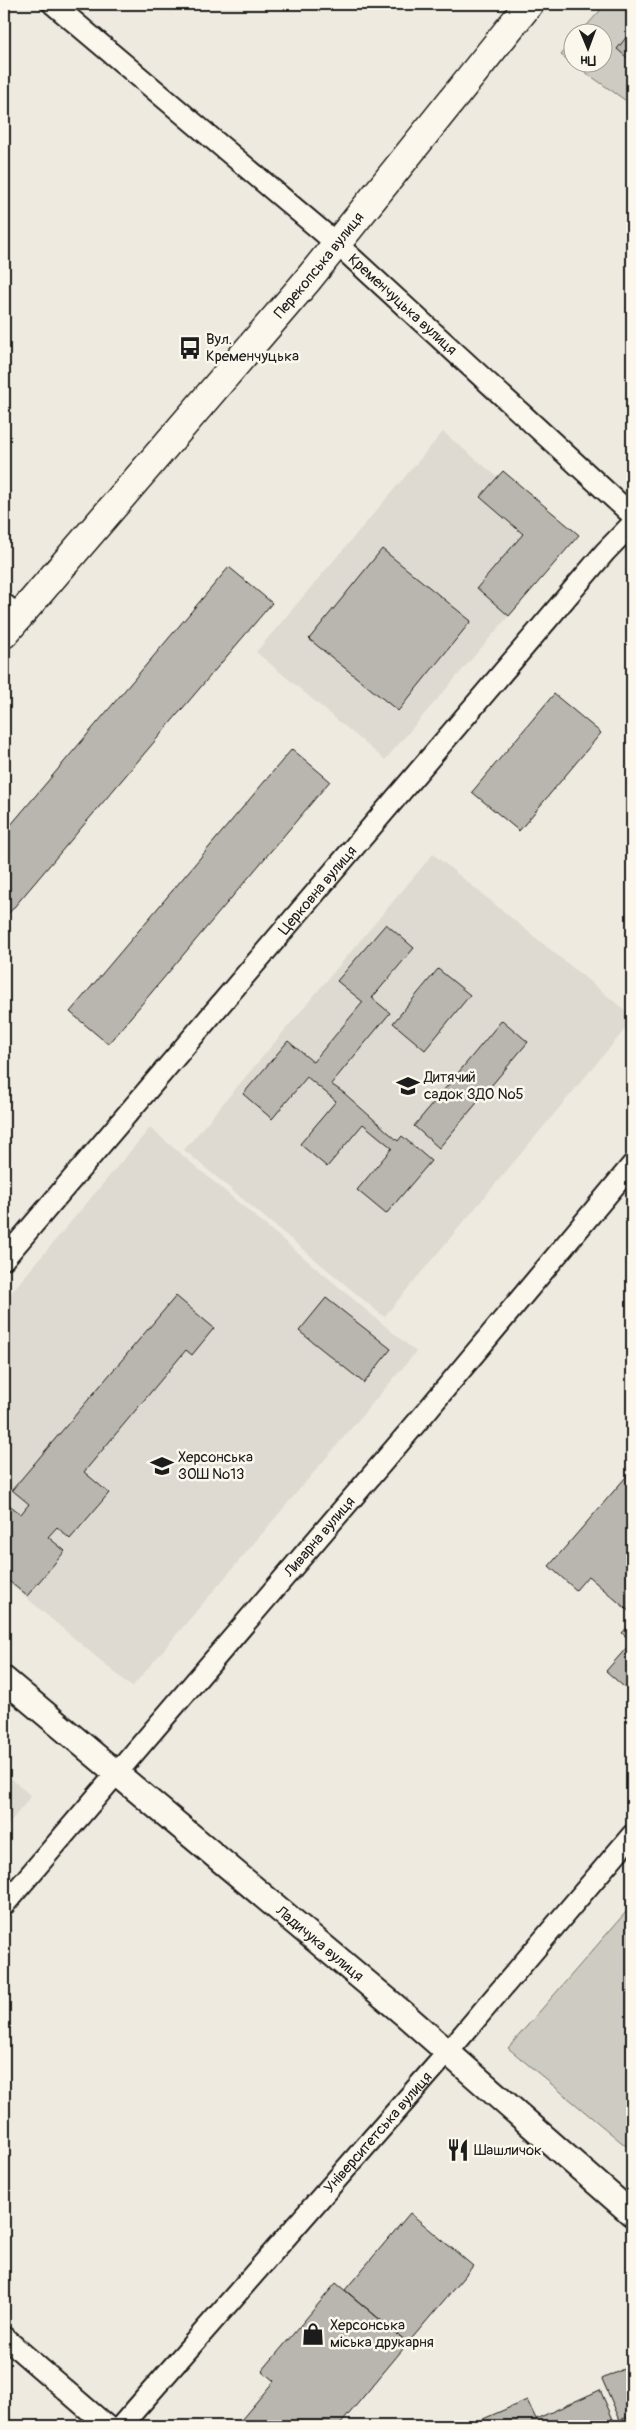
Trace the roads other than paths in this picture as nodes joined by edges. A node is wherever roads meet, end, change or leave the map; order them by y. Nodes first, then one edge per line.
1 (53, 4) edge
2 (529, 4) edge
3 (337, 244) junction
4 (632, 515) edge
5 (632, 524) edge
6 (9, 618) edge
7 (632, 1165) edge
8 (4, 1259) edge
9 (4, 1679) edge
10 (116, 1773) junction
11 (632, 1835) edge
12 (4, 1905) edge
13 (448, 2052) junction
14 (632, 2214) edge
15 (4, 2337) edge
16 (107, 2426) edge
17 (121, 2426) edge

1 - 3 street, Кременчуцька вулиця
2 - 3 main road, Перекопська вулиця
3 - 4 street, Кременчуцька вулиця
3 - 6 main road, Перекопська вулиця
5 - 8 street, Церковна вулиця
7 - 10 street, Ливарна вулиця
9 - 10 street, Ладичука вулиця
10 - 12 street, Ливарна вулиця
10 - 13 street, Ладичука вулиця
11 - 13 street, Університетська вулиця
13 - 14 street, Ладичука вулиця
13 - 17 street, Університетська вулиця
15 - 16 street

